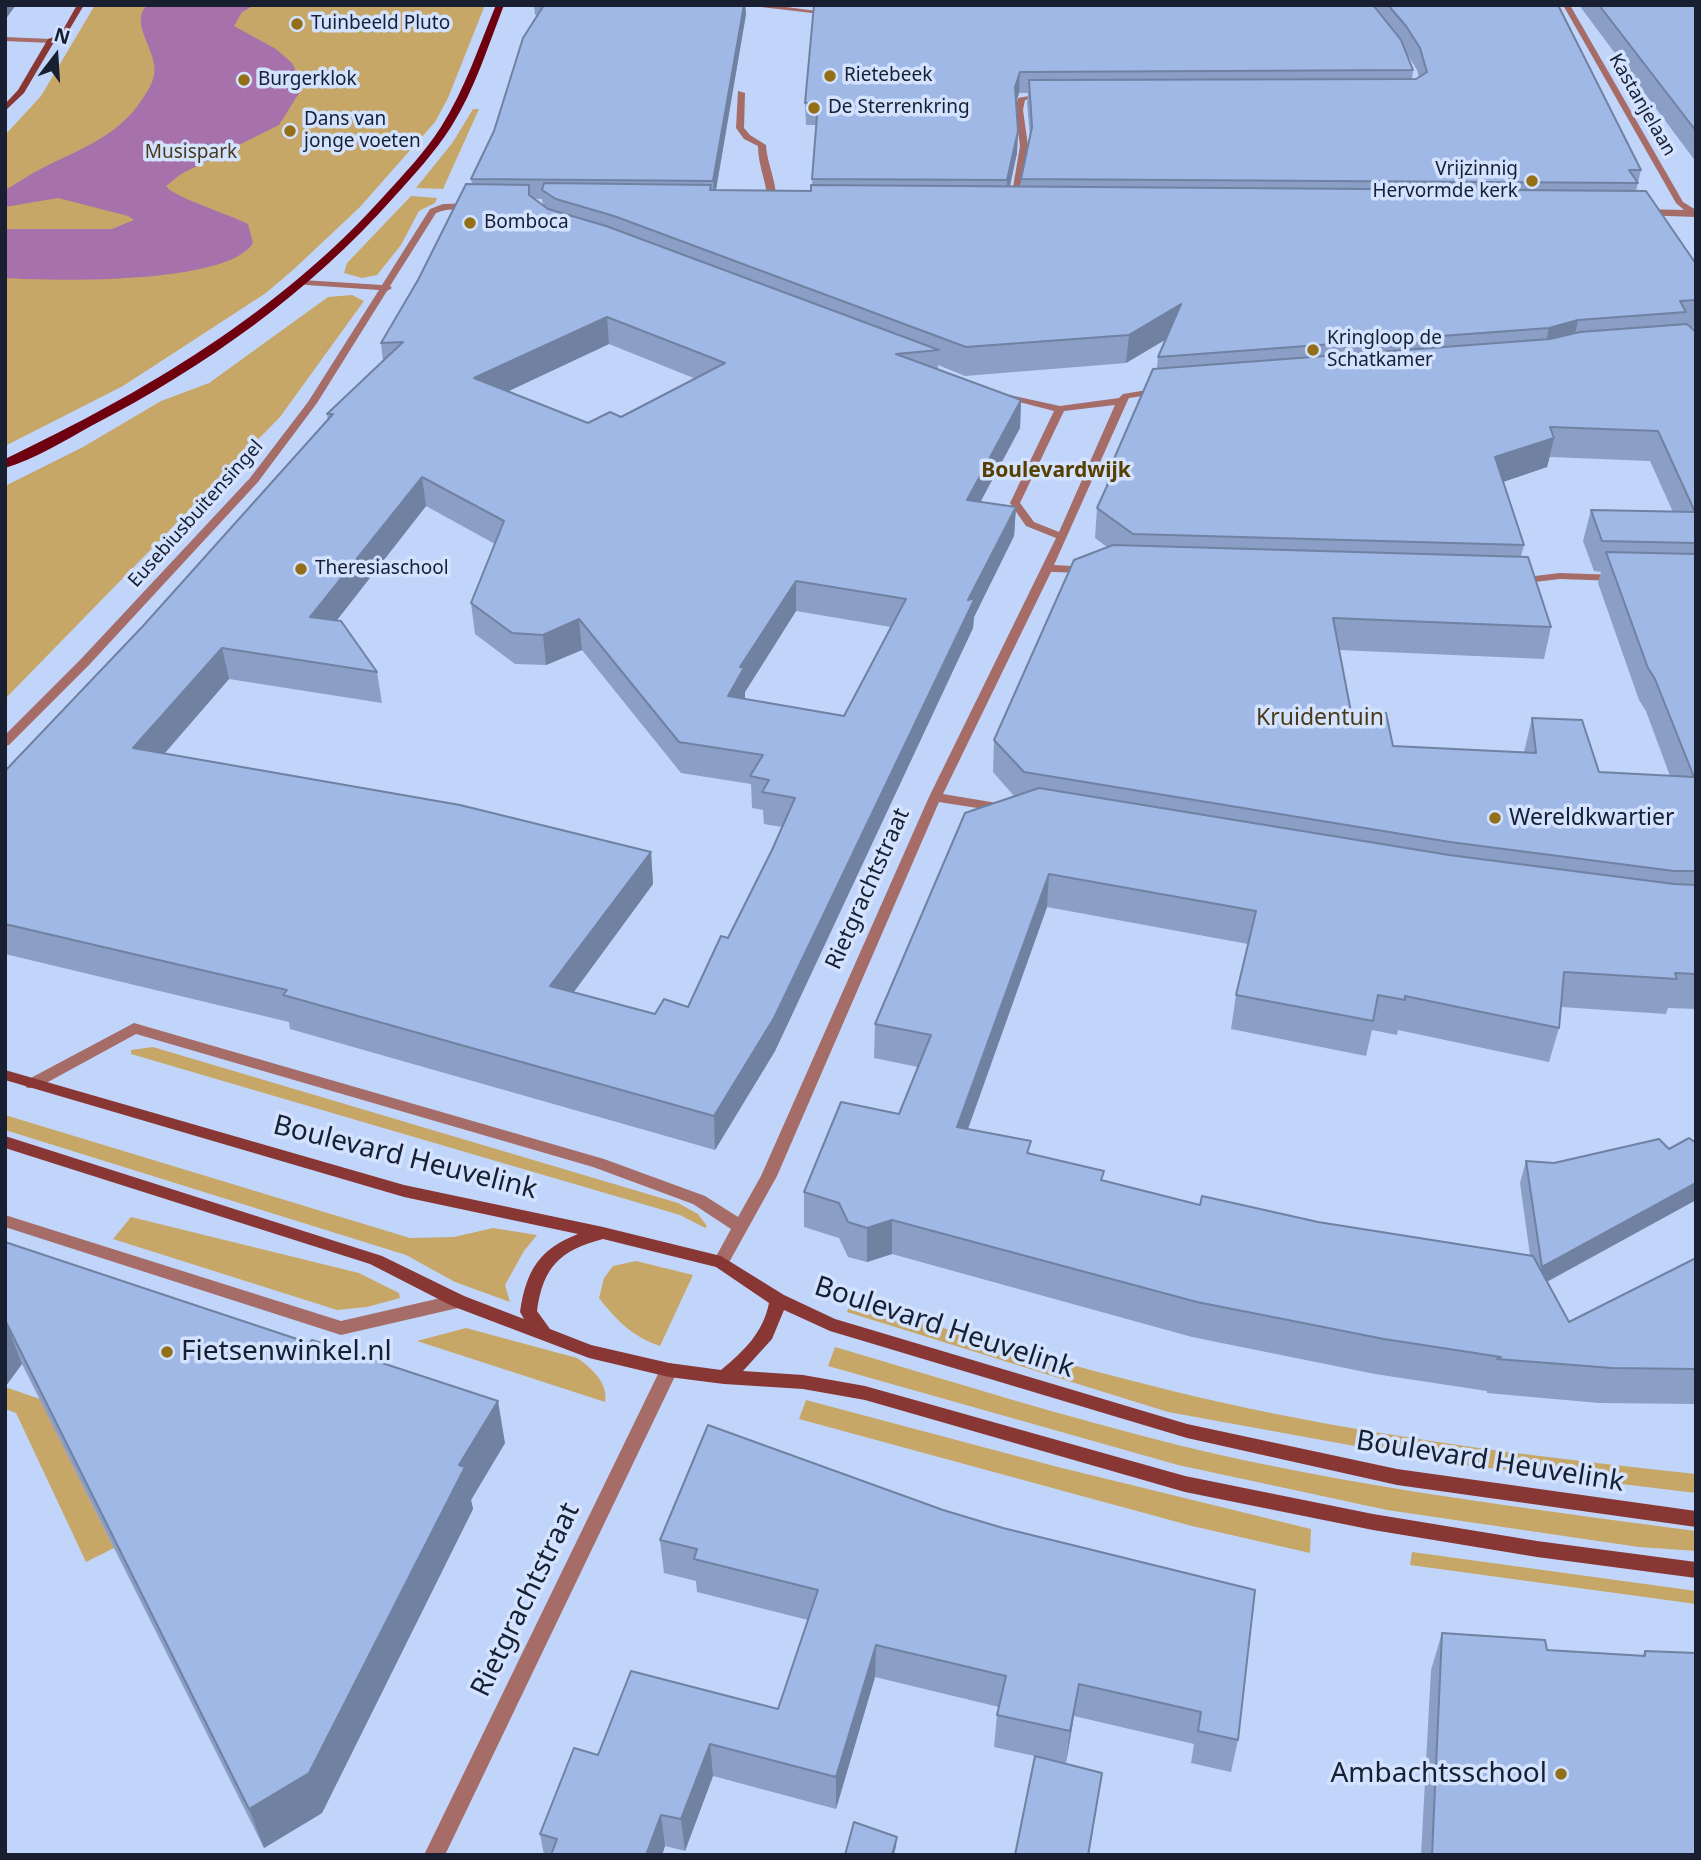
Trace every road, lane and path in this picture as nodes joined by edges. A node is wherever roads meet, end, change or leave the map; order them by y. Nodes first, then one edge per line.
1 (81, 5) edge
2 (500, 5) edge
3 (748, 5) edge
4 (1566, 5) edge
5 (757, 6) edge
6 (741, 12) edge
7 (841, 14) edge
8 (5, 39) edge
9 (51, 41) junction
10 (741, 93) dead end
11 (1049, 95) edge
12 (5, 109) edge
13 (486, 205) edge
14 (758, 205) edge
15 (772, 206) junction
16 (786, 206) edge
17 (1000, 207) edge
18 (1013, 207) junction
19 (1027, 207) edge
20 (1637, 212) edge
21 (1695, 214) edge
22 (306, 282) junction
23 (387, 288) junction
24 (1172, 390) edge
25 (994, 393) edge
26 (1122, 401) junction
27 (1060, 409) junction
28 (5, 464) edge
29 (1062, 537) junction
30 (1045, 568) junction
31 (1099, 570) edge
32 (1628, 578) edge
33 (1504, 581) edge
34 (5, 742) edge
35 (935, 797) junction
36 (1014, 810) edge
37 (5, 1075) edge
38 (32, 1084) junction
39 (5, 1142) edge
40 (5, 1221) edge
41 (741, 1227) junction
42 (603, 1233) junction
43 (721, 1262) junction
44 (778, 1300) junction
45 (458, 1301) junction
46 (545, 1335) junction
47 (669, 1370) junction
48 (724, 1377) junction
49 (1696, 1519) edge
50 (1696, 1570) edge
51 (434, 1855) edge

1 - 9 main road
2 - 22 main road
3 - 5 street
3 - 6 street
4 - 21 street, Kastanjelaan
5 - 7 street
8 - 9 street
9 - 12 main road
10 - 15 street
11 - 18 street
13 - 23 street, Eusebiusbuitensingel
14 - 15 street
15 - 16 street
17 - 18 street
18 - 19 street
20 - 21 street
22 - 23 street
22 - 28 main road
23 - 34 street, Eusebiusbuitensingel
24 - 26 street
25 - 27 street
26 - 27 street
26 - 29 street, Rietgrachtstraat
27 - 29 street
29 - 30 street, Rietgrachtstraat
30 - 31 street
30 - 35 street, Rietgrachtstraat
32 - 33 street
35 - 36 street
35 - 41 street, Rietgrachtstraat
37 - 38 main road, Boulevard Heuvelink
38 - 41 street, Boulevard Heuvelink
38 - 42 main road, Boulevard Heuvelink
39 - 45 main road
40 - 45 street
41 - 43 street, Rietgrachtstraat
42 - 43 main road, Boulevard Heuvelink
42 - 46 main road
43 - 44 main road, Boulevard Heuvelink
44 - 48 main road
44 - 49 main road, Boulevard Heuvelink
45 - 46 main road
46 - 47 main road
47 - 48 main road
47 - 51 street, Rietgrachtstraat
48 - 50 main road

